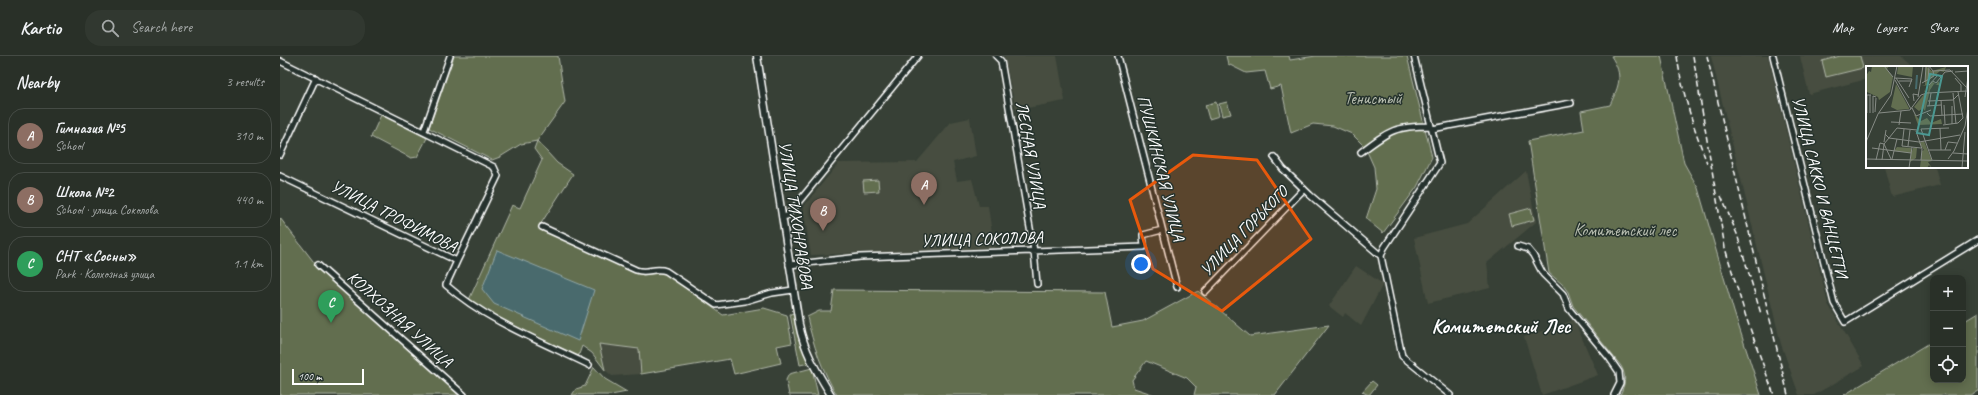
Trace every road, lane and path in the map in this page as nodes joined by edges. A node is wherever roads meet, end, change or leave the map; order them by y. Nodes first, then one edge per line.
1 (450, 56) edge
2 (757, 56) edge
3 (918, 56) edge
4 (996, 56) edge
5 (1118, 56) edge
6 (1414, 56) edge
7 (1773, 56) edge
8 (280, 61) edge
9 (316, 78) junction
10 (1570, 103) dead end
11 (1432, 127) junction
12 (424, 131) junction
13 (1361, 152) dead end
14 (280, 155) edge
15 (1274, 157) dead end
16 (280, 176) edge
17 (1304, 189) junction
18 (782, 217) junction
19 (542, 227) dead end
20 (1162, 230) junction
21 (1978, 240) edge
22 (1518, 246) dead end
23 (1034, 251) junction
24 (1381, 256) junction
25 (457, 261) junction
26 (318, 265) dead end
27 (789, 265) junction
28 (1036, 284) dead end
29 (1177, 287) dead end
30 (793, 290) junction
31 (1205, 292) dead end
32 (589, 365) dead end
33 (464, 395) edge
34 (831, 395) edge
35 (1450, 395) edge
36 (1614, 395) edge

1 - 12 street
2 - 18 main road, УЛИЦА ТИХОНРАВОВА
3 - 18 street
4 - 23 street, ЛЕСНАЯ УЛИЦА
5 - 20 street, ПУШКИНСКАЯ УЛИЦА
6 - 11 street
7 - 21 street, УЛИЦА САККО И ВАНЦЕТТИ
8 - 9 street
9 - 12 street
9 - 14 street
10 - 11 street
11 - 13 street
11 - 24 street
12 - 25 street
15 - 17 street
16 - 25 street, УЛИЦА ТРОФИМОВА
17 - 24 street
17 - 31 street, УЛИЦА ГОРЬКОГО
18 - 27 main road, УЛИЦА ТИХОНРАВОВА
19 - 30 street
20 - 23 street, УЛИЦА СОКОЛОВА
20 - 29 street, ПУШКИНСКАЯ УЛИЦА
22 - 36 street
23 - 27 street, УЛИЦА СОКОЛОВА
23 - 28 street, ЛЕСНАЯ УЛИЦА
24 - 35 street
25 - 32 street, УЛИЦА ТРОФИМОВА
26 - 33 street, КОЛХОЗНАЯ УЛИЦА
27 - 30 main road, УЛИЦА ТИХОНРАВОВА
30 - 34 main road, УЛИЦА ТИХОНРАВОВА

